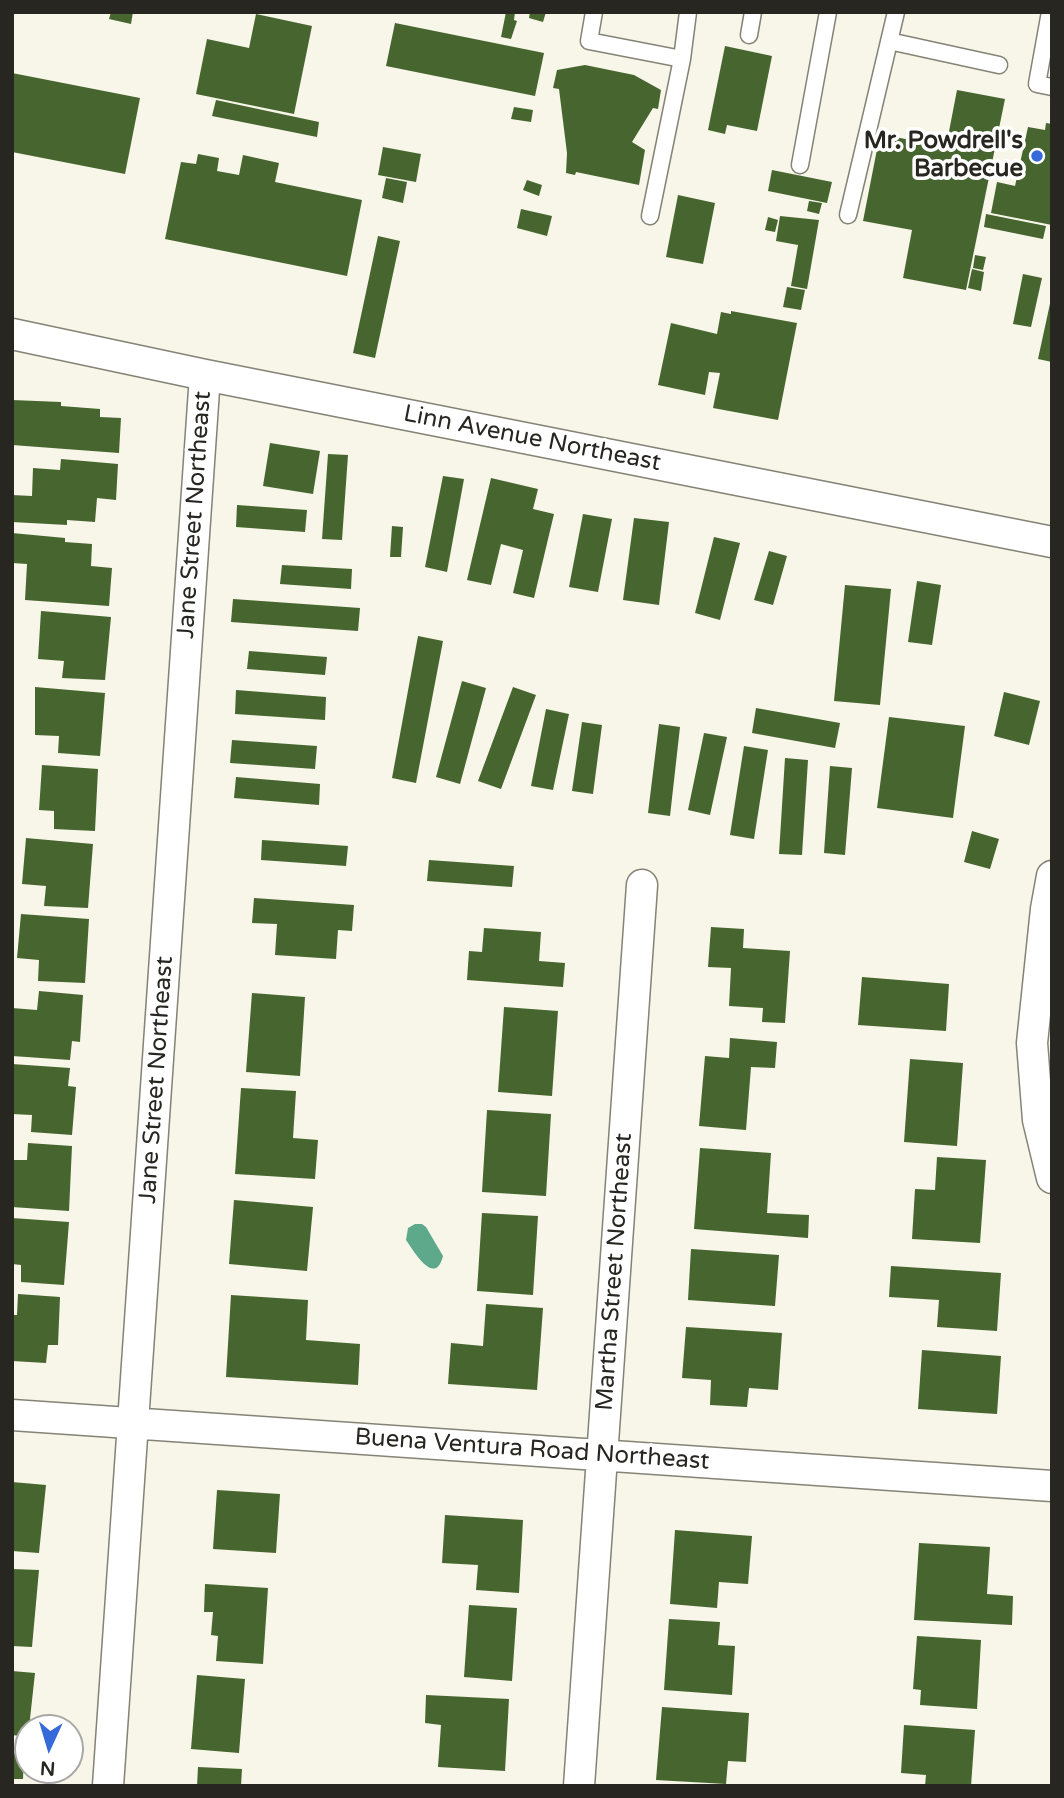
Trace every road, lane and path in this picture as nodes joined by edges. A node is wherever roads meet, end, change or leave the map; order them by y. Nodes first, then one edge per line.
1 (594, 12) edge
2 (688, 12) edge
3 (753, 12) edge
4 (828, 12) edge
5 (896, 12) edge
6 (1050, 12) edge
7 (749, 35) dead end
8 (889, 41) junction
9 (682, 59) junction
10 (999, 65) dead end
11 (1052, 87) edge
12 (800, 165) dead end
13 (848, 215) dead end
14 (650, 216) dead end
15 (12, 334) edge
16 (205, 374) junction
17 (1052, 542) edge
18 (1052, 876) edge
19 (642, 885) dead end
20 (1049, 909) edge
21 (1052, 1178) edge
22 (12, 1415) edge
23 (134, 1423) junction
24 (602, 1454) junction
25 (1052, 1486) edge
26 (108, 1786) edge
27 (579, 1786) edge

1 - 9 lane
2 - 9 lane
3 - 7 lane
4 - 12 lane
5 - 8 lane
6 - 11 lane
8 - 10 lane
8 - 13 lane
9 - 14 lane
15 - 16 street, Linn Avenue Northeast
16 - 17 street, Linn Avenue Northeast
16 - 23 street, Jane Street Northeast
18 - 20 street
19 - 24 street, Martha Street Northeast
20 - 21 street
22 - 23 street, Buena Ventura Road Northeast
23 - 24 street, Buena Ventura Road Northeast
23 - 26 street, Jane Street Northeast
24 - 25 street, Buena Ventura Road Northeast
24 - 27 street, Martha Street Northeast

